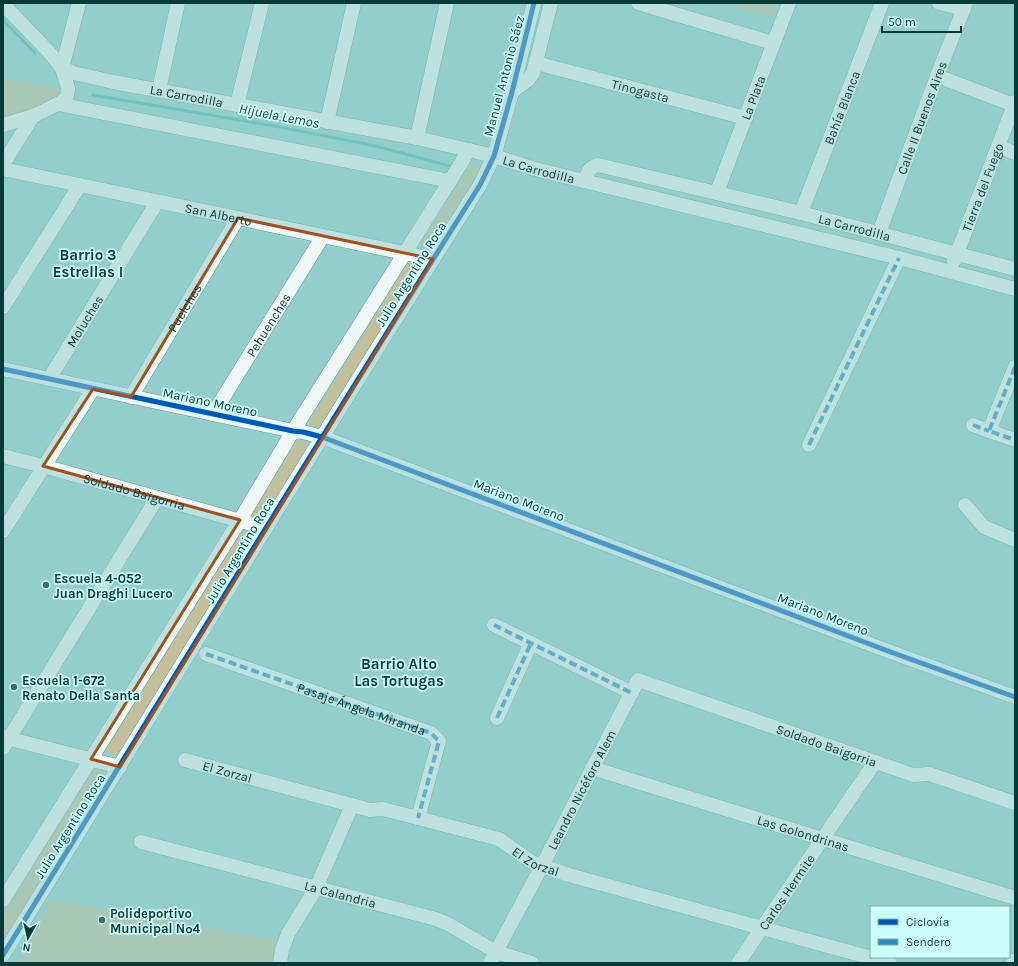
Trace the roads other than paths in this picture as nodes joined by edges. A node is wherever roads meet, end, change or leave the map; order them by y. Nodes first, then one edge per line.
1 (79, 3) edge
2 (178, 3) edge
3 (262, 3) edge
4 (354, 3) edge
5 (447, 3) edge
6 (534, 3) edge
7 (551, 3) edge
8 (789, 3) edge
9 (882, 3) edge
10 (939, 3) edge
11 (3, 4) edge
12 (642, 4) edge
13 (965, 6) edge
14 (773, 43) junction
15 (536, 63) junction
16 (62, 68) junction
17 (937, 76) junction
18 (159, 90) junction
19 (512, 92) junction
20 (58, 104) junction
21 (1014, 104) edge
22 (238, 105) junction
23 (32, 116) junction
24 (746, 118) junction
25 (327, 122) junction
26 (3, 125) edge
27 (417, 138) junction
28 (998, 146) junction
29 (468, 150) junction
30 (1015, 153) edge
31 (494, 156) junction
32 (3, 164) edge
33 (3, 169) edge
34 (450, 181) junction
35 (585, 181) junction
36 (80, 185) junction
37 (717, 192) junction
38 (157, 202) junction
39 (801, 213) junction
40 (238, 218) junction
41 (879, 233) junction
42 (323, 236) junction
43 (405, 253) junction
44 (957, 253) junction
45 (899, 258) junction
46 (433, 259) junction
47 (1015, 269) edge
48 (950, 272) junction
49 (1015, 289) edge
50 (3, 308) edge
51 (1015, 367) edge
52 (3, 369) edge
53 (49, 379) junction
54 (93, 389) junction
55 (131, 397) junction
56 (213, 414) junction
57 (973, 425) dead end
58 (989, 431) junction
59 (294, 432) junction
60 (322, 437) junction
61 (1015, 440) edge
62 (809, 445) dead end
63 (3, 456) edge
64 (43, 466) junction
65 (157, 498) junction
66 (965, 505) dead end
67 (240, 520) junction
68 (266, 528) junction
69 (3, 531) edge
70 (1015, 540) edge
71 (494, 625) dead end
72 (531, 643) junction
73 (206, 654) dead end
74 (638, 680) joint
75 (632, 693) junction
76 (1015, 697) edge
77 (497, 718) dead end
78 (5, 741) edge
79 (91, 759) junction
80 (185, 760) dead end
81 (874, 762) junction
82 (120, 767) junction
83 (592, 768) junction
84 (1015, 803) edge
85 (352, 805) junction
86 (418, 818) junction
87 (822, 839) junction
88 (141, 842) dead end
89 (542, 866) junction
90 (316, 888) junction
91 (1015, 898) edge
92 (3, 900) edge
93 (761, 928) junction
94 (3, 955) edge
95 (493, 958) edge
96 (870, 958) edge
97 (872, 958) edge
98 (1015, 960) edge
99 (280, 963) edge
100 (532, 963) edge
101 (738, 963) edge
102 (890, 963) edge
103 (1013, 963) edge

1 - 16 street
2 - 18 street
3 - 22 street
4 - 25 street
5 - 27 street
6 - 19 street, Manuel Antonio Sáez
7 - 15 street, Manuel Antonio Sáez
8 - 14 street, La Plata
9 - 39 street, Bahía Blanca
10 - 13 street
11 - 16 street
12 - 14 street
13 - 17 street, Calle II Buenos Aires
14 - 24 street, La Plata
15 - 19 street, Manuel Antonio Sáez
15 - 24 street, Tinogasta
16 - 18 street, La Carrodilla
16 - 20 street
17 - 21 street
17 - 41 street, Calle II Buenos Aires
18 - 22 street, La Carrodilla
19 - 31 street, Manuel Antonio Sáez
20 - 23 street
20 - 34 street
21 - 28 street, Tierra del Fuego
22 - 25 street, La Carrodilla
23 - 26 street
23 - 32 street
24 - 37 street, La Plata
25 - 27 street, La Carrodilla
27 - 29 street, La Carrodilla
28 - 30 street
28 - 44 street, Tierra del Fuego
29 - 31 street, La Carrodilla
29 - 34 street, Julio Argentino Roca
31 - 35 street, La Carrodilla
31 - 46 street, Julio Argentino Roca
33 - 36 street, San Alberto
34 - 43 street, Julio Argentino Roca
35 - 37 street, La Carrodilla
35 - 45 street, La Carrodilla
36 - 38 street, San Alberto
36 - 50 street
37 - 39 street, La Carrodilla
38 - 40 street, San Alberto
38 - 53 street, Moluches
39 - 41 street, La Carrodilla
40 - 42 street, San Alberto
40 - 55 street, Puelches
41 - 44 street, La Carrodilla
42 - 43 street, San Alberto
42 - 56 street, Pehuenches
43 - 46 street, San Alberto
43 - 59 street, Julio Argentino Roca
44 - 47 street, La Carrodilla
44 - 48 street, Tierra del Fuego
45 - 48 street, La Carrodilla
45 - 62 street
46 - 60 street, Julio Argentino Roca
48 - 49 street, La Carrodilla
51 - 58 street
52 - 53 street, Mariano Moreno
53 - 54 street, Mariano Moreno
54 - 55 street, Mariano Moreno
54 - 64 street
55 - 56 street, Mariano Moreno
56 - 59 street, Mariano Moreno
57 - 58 street
58 - 61 street
59 - 60 street, Mariano Moreno
59 - 67 street, Julio Argentino Roca
60 - 68 street, Julio Argentino Roca
60 - 76 street, Mariano Moreno
63 - 64 street, Soldado Baigorria
64 - 65 street, Soldado Baigorria
64 - 69 street
65 - 67 street, Soldado Baigorria
65 - 78 street
66 - 70 street
67 - 68 street, Soldado Baigorria
67 - 79 street, Julio Argentino Roca
68 - 82 street, Julio Argentino Roca
71 - 72 street
72 - 75 street
72 - 77 street
73 - 86 street, Pasaje Ángela Miranda
74 - 75 street, Leandro Nicéforo Alem
74 - 81 street, Soldado Baigorria
75 - 83 street, Leandro Nicéforo Alem
78 - 79 street
79 - 82 street
79 - 92 street, Julio Argentino Roca
80 - 85 street, El Zorzal
81 - 84 street, Soldado Baigorria
81 - 87 street, Carlos Hermite
82 - 94 street, Julio Argentino Roca
83 - 87 street, Las Golondrinas
83 - 89 street, Leandro Nicéforo Alem
85 - 86 street, El Zorzal
85 - 90 street
86 - 89 street, El Zorzal
87 - 91 street, Las Golondrinas
87 - 93 street, Carlos Hermite
88 - 90 street, La Calandria
89 - 93 street, El Zorzal
89 - 95 street, Leandro Nicéforo Alem
90 - 95 street, La Calandria
90 - 99 street
93 - 96 street, El Zorzal
93 - 101 street, Carlos Hermite
95 - 100 street, La Calandria
97 - 102 street, El Zorzal
98 - 103 street

